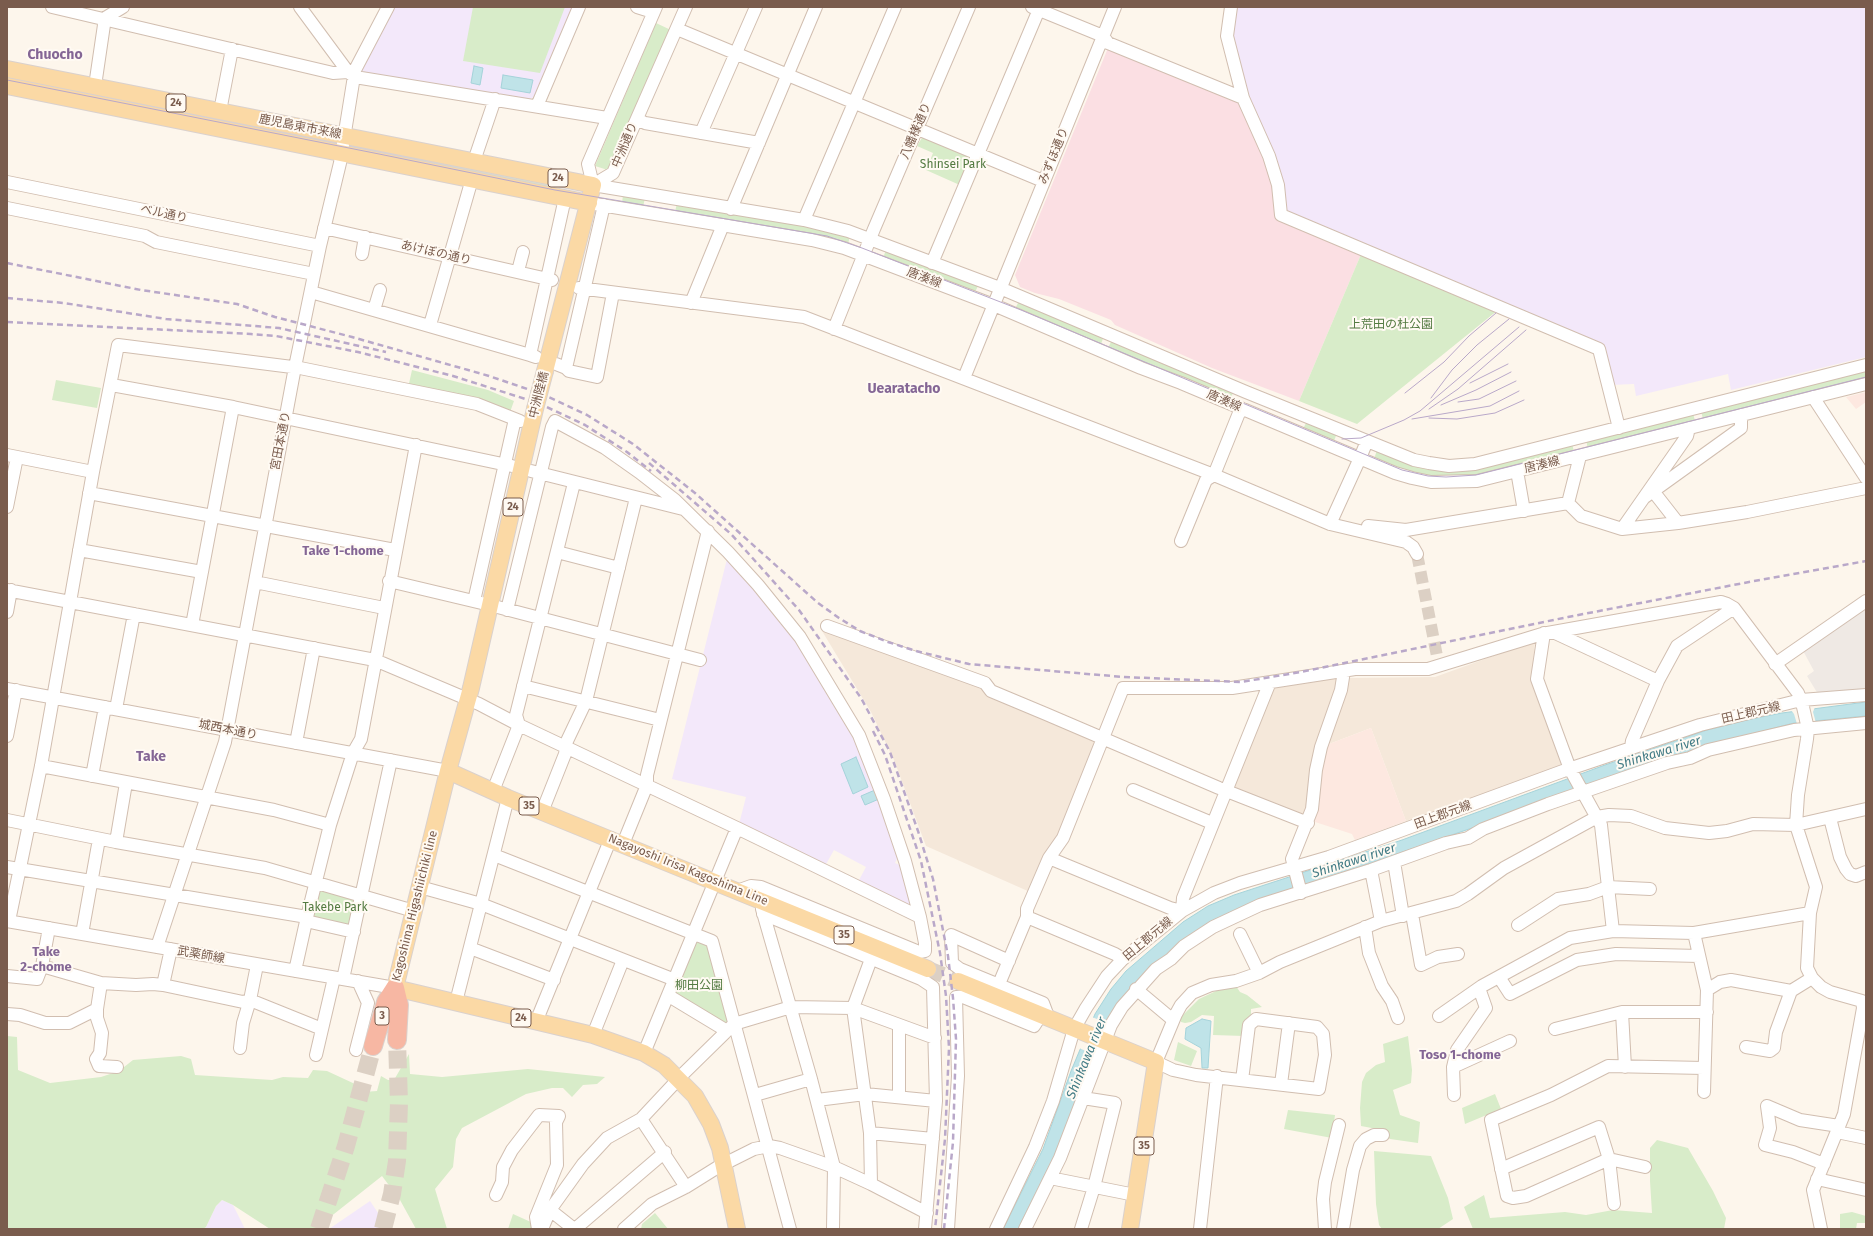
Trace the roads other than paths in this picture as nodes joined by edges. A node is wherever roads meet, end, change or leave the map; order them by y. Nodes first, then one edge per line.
1 (52, 7) edge
2 (123, 7) edge
3 (300, 7) edge
4 (388, 7) edge
5 (579, 7) edge
6 (637, 7) edge
7 (686, 7) edge
8 (756, 7) edge
9 (816, 7) edge
10 (895, 7) edge
11 (969, 7) edge
12 (1115, 7) edge
13 (1231, 7) edge
14 (1036, 8) edge
15 (654, 10) edge
16 (105, 18) junction
17 (677, 29) junction
18 (1103, 36) junction
19 (232, 49) junction
20 (736, 54) junction
21 (7, 69) edge
22 (351, 74) junction
23 (788, 75) junction
24 (7, 86) edge
25 (94, 86) junction
26 (1243, 98) junction
27 (495, 99) junction
28 (855, 102) junction
29 (537, 106) junction
30 (220, 111) junction
31 (607, 118) junction
32 (636, 119) junction
33 (917, 128) junction
34 (701, 133) junction
35 (345, 136) junction
36 (759, 144) junction
37 (342, 153) junction
38 (978, 154) junction
39 (474, 161) junction
40 (472, 180) junction
41 (1043, 181) junction
42 (7, 182) edge
43 (593, 185) junction
44 (565, 198) junction
45 (596, 204) junction
46 (7, 208) edge
47 (731, 209) junction
48 (804, 220) junction
49 (723, 225) junction
50 (324, 228) junction
51 (365, 237) junction
52 (870, 239) junction
53 (320, 246) junction
54 (523, 252) dead end
55 (362, 254) dead end
56 (864, 255) junction
57 (450, 256) junction
58 (932, 263) junction
59 (518, 271) junction
60 (314, 274) junction
61 (550, 279) junction
62 (1000, 288) junction
63 (581, 289) junction
64 (380, 290) dead end
65 (311, 292) junction
66 (613, 293) junction
67 (691, 303) junction
68 (994, 305) junction
69 (374, 310) junction
70 (430, 325) junction
71 (834, 329) junction
72 (1866, 365) edge
73 (295, 367) junction
74 (556, 368) junction
75 (964, 378) junction
76 (1866, 384) edge
77 (110, 386) junction
78 (1813, 397) junction
79 (234, 407) junction
80 (1241, 408) junction
81 (1741, 415) junction
82 (286, 418) junction
83 (1619, 428) junction
84 (1689, 428) junction
85 (1367, 441) junction
86 (416, 445) junction
87 (12, 456) edge
88 (1580, 456) junction
89 (1360, 458) junction
90 (508, 466) junction
91 (1517, 471) junction
92 (93, 472) junction
93 (536, 472) junction
94 (1214, 475) junction
95 (1866, 478) edge
96 (574, 483) junction
97 (1866, 488) edge
98 (89, 493) junction
99 (1649, 494) junction
100 (636, 498) junction
101 (1568, 503) junction
102 (7, 507) edge
103 (683, 509) junction
104 (1524, 511) junction
105 (212, 516) junction
106 (1678, 523) junction
107 (1330, 524) junction
108 (265, 525) junction
109 (1622, 529) junction
110 (708, 531) junction
111 (1181, 541) dead end
112 (79, 550) junction
113 (395, 550) junction
114 (557, 552) junction
115 (1417, 554) tunnel mouth
116 (619, 568) junction
117 (202, 572) junction
118 (389, 581) junction
119 (255, 582) junction
120 (9, 590) edge
121 (70, 601) junction
122 (474, 601) junction
123 (1866, 601) edge
124 (490, 605) junction
125 (384, 608) junction
126 (1734, 608) junction
127 (508, 610) junction
128 (7, 612) edge
129 (134, 614) junction
130 (541, 618) junction
131 (192, 625) junction
132 (827, 626) dead end
133 (1548, 632) junction
134 (246, 634) junction
135 (602, 634) junction
136 (314, 648) junction
137 (676, 654) junction
138 (375, 660) junction
139 (700, 660) dead end
140 (1775, 664) junction
141 (1344, 671) junction
142 (1658, 681) junction
143 (1270, 682) junction
144 (523, 686) junction
145 (11, 690) edge
146 (1866, 695) edge
147 (53, 697) junction
148 (468, 700) junction
149 (586, 701) junction
150 (1802, 704) junction
151 (111, 708) junction
152 (660, 720) junction
153 (1866, 723) edge
154 (519, 725) junction
155 (1807, 727) junction
156 (227, 730) junction
157 (7, 736) edge
158 (1104, 739) junction
159 (296, 743) junction
160 (566, 746) junction
161 (1631, 747) junction
162 (353, 753) junction
163 (391, 760) junction
164 (41, 766) junction
165 (1571, 770) junction
166 (448, 771) junction
167 (92, 776) junction
168 (126, 783) junction
169 (647, 785) junction
170 (1226, 789) junction
171 (1133, 790) dead end
172 (493, 791) junction
173 (1583, 793) junction
174 (206, 797) junction
175 (508, 798) junction
176 (1866, 809) edge
177 (542, 812) junction
178 (1597, 816) junction
179 (1830, 818) junction
180 (7, 820) edge
181 (1212, 823) junction
182 (1308, 823) junction
183 (30, 824) junction
184 (330, 825) junction
185 (1796, 825) junction
186 (737, 828) junction
187 (98, 839) junction
188 (617, 841) junction
189 (116, 842) junction
190 (188, 855) junction
191 (494, 855) junction
192 (1049, 858) junction
193 (1394, 862) junction
194 (7, 867) edge
195 (1293, 868) junction
196 (20, 869) junction
197 (1371, 870) junction
198 (1866, 872) edge
199 (92, 881) junction
200 (316, 882) junction
201 (714, 883) junction
202 (420, 887) junction
203 (1608, 887) junction
204 (1650, 889) dead end
205 (737, 891) junction
206 (589, 893) junction
207 (1301, 893) junction
208 (174, 895) junction
209 (362, 895) junction
210 (481, 904) junction
211 (762, 908) junction
212 (414, 911) junction
213 (1182, 911) junction
214 (1810, 912) junction
215 (1408, 915) junction
216 (920, 916) junction
217 (1027, 917) junction
218 (306, 919) junction
219 (1381, 920) junction
220 (8, 921) edge
221 (1518, 925) dead end
222 (1365, 927) junction
223 (49, 928) junction
224 (1613, 931) junction
225 (354, 932) junction
226 (1694, 933) junction
227 (82, 934) junction
228 (694, 934) junction
229 (1240, 934) dead end
230 (570, 938) junction
231 (157, 947) junction
232 (470, 948) junction
233 (171, 949) junction
234 (1458, 954) dead end
235 (1699, 956) junction
236 (871, 959) junction
237 (1123, 959) junction
238 (623, 960) junction
239 (1009, 961) junction
240 (256, 965) junction
241 (42, 966) junction
242 (928, 969) tunnel mouth
243 (295, 971) junction
244 (1259, 973) junction
245 (7, 976) edge
246 (1499, 977) junction
247 (339, 978) junction
248 (1812, 978) junction
249 (554, 980) junction
250 (675, 980) junction
251 (358, 981) junction
252 (958, 981) tunnel mouth
253 (102, 983) junction
254 (999, 984) junction
255 (163, 985) junction
256 (1480, 988) junction
257 (1136, 989) junction
258 (1707, 990) junction
259 (1791, 991) junction
260 (669, 996) junction
261 (397, 997) junction
262 (250, 1000) junction
263 (1864, 1001) edge
264 (456, 1002) junction
265 (791, 1007) junction
266 (853, 1008) junction
267 (97, 1009) junction
268 (1622, 1012) junction
269 (1707, 1012) junction
270 (7, 1014) edge
271 (1440, 1016) dead end
272 (1045, 1017) junction
273 (1398, 1018) dead end
274 (1173, 1020) junction
275 (536, 1022) junction
276 (1289, 1024) junction
277 (899, 1025) junction
278 (731, 1027) junction
279 (322, 1029) junction
280 (1074, 1029) junction
281 (1554, 1029) dead end
282 (593, 1035) junction
283 (935, 1038) junction
284 (397, 1040) tunnel mouth
285 (1106, 1041) junction
286 (1510, 1041) dead end
287 (1746, 1047) dead end
288 (240, 1048) dead end
289 (365, 1048) joint
290 (644, 1053) junction
291 (316, 1055) dead end
292 (1156, 1062) junction
293 (117, 1067) dead end
294 (1452, 1067) junction
295 (1625, 1067) junction
296 (1704, 1068) junction
297 (1217, 1076) junction
298 (679, 1078) junction
299 (811, 1079) junction
300 (1242, 1080) junction
301 (1281, 1084) junction
302 (1704, 1092) dead end
303 (865, 1094) junction
304 (755, 1095) junction
305 (1454, 1095) dead end
306 (899, 1097) junction
307 (1082, 1098) junction
308 (817, 1100) junction
309 (936, 1101) junction
310 (641, 1119) junction
311 (1339, 1125) dead end
312 (1838, 1129) junction
313 (870, 1133) junction
314 (1383, 1135) dead end
315 (1866, 1138) edge
316 (933, 1140) junction
317 (769, 1146) junction
318 (665, 1152) junction
319 (1610, 1159) junction
320 (724, 1164) junction
321 (1824, 1164) junction
322 (834, 1167) junction
323 (1645, 1167) dead end
324 (1500, 1169) junction
325 (1050, 1178) junction
326 (1817, 1179) junction
327 (871, 1184) junction
328 (686, 1187) junction
329 (1094, 1187) junction
330 (1866, 1190) edge
331 (496, 1195) dead end
332 (1135, 1195) junction
333 (1614, 1204) dead end
334 (550, 1210) junction
335 (927, 1213) junction
336 (1131, 1228) edge
337 (538, 1229) edge
338 (542, 1229) edge
339 (574, 1229) edge
340 (624, 1229) edge
341 (737, 1229) edge
342 (790, 1229) edge
343 (833, 1229) edge
344 (925, 1229) edge
345 (948, 1229) edge
346 (996, 1229) edge
347 (1025, 1229) edge
348 (1081, 1229) edge
349 (1200, 1229) edge
350 (1325, 1229) edge
351 (1343, 1229) edge
352 (1821, 1229) edge

1 - 16 street
2 - 16 street
3 - 22 street
4 - 22 street, 宮田本通り
5 - 29 street
6 - 15 street
7 - 17 street, 中洲通り
8 - 20 street
9 - 23 street
10 - 28 street
11 - 33 street, 八幡様通り
12 - 18 street, みずほ通り
13 - 26 street
14 - 18 street
14 - 38 street
15 - 31 street
16 - 19 street
16 - 25 street
17 - 20 street
17 - 32 street, 中洲通り
18 - 26 street
18 - 41 street, みずほ通り
19 - 22 street
19 - 30 street
20 - 23 street
20 - 34 street
21 - 25 main road, 鹿児島東市来線 / 24
22 - 27 street
22 - 35 street, 宮田本通り
23 - 28 street
23 - 36 street
24 - 37 main road, 鹿児島東市来線 / 24
25 - 30 main road, 鹿児島東市来線 / 24
26 - 83 street
27 - 29 street
27 - 39 street
28 - 33 street
28 - 48 street
29 - 31 street
30 - 35 main road, 鹿児島東市来線 / 24
31 - 43 street
32 - 34 street
32 - 43 street, 中洲通り
33 - 38 street
33 - 52 street, 八幡様通り
34 - 36 street
35 - 37 street, 宮田本通り
35 - 39 main road, 鹿児島東市来線 / 24
36 - 47 street
37 - 40 main road, 鹿児島東市来線 / 24
37 - 50 street, 宮田本通り
38 - 41 street
38 - 58 street
39 - 43 main road, 鹿児島東市来線 / 24
40 - 44 main road, 鹿児島東市来線 / 24
40 - 57 street
41 - 62 street, みずほ通り
42 - 53 street, ベル通り
43 - 45 main road, 中洲陸橋 / 24
43 - 47 street, 唐湊線
44 - 45 main road, 鹿児島東市来線 / 24
44 - 61 street
45 - 49 street, 唐湊線
45 - 63 street
45 - 74 main road, 中洲陸橋 / 24
46 - 60 street
47 - 48 street, 唐湊線
48 - 52 street, 唐湊線
49 - 56 street, 唐湊線
49 - 67 street
50 - 51 street, あけぼの通り
50 - 53 street, 宮田本通り
51 - 55 street
51 - 57 street, あけぼの通り
52 - 56 street, 八幡様通り
52 - 58 street, 唐湊線
53 - 60 street, 宮田本通り
54 - 59 street
56 - 68 street, 唐湊線
56 - 71 street, 八幡様通り
57 - 59 street, あけぼの通り
57 - 70 street
58 - 62 street, 唐湊線
59 - 61 street, あけぼの通り
60 - 65 street, 宮田本通り
61 - 70 street
62 - 68 street, みずほ通り
62 - 85 street, 唐湊線
63 - 66 street
63 - 74 street
64 - 69 street
65 - 69 street
65 - 73 street, 宮田本通り
66 - 67 street
66 - 74 street
67 - 71 street
68 - 75 street, みずほ通り
68 - 80 street, 唐湊線
69 - 70 street
71 - 75 street
72 - 83 street, 唐湊線
73 - 77 street
73 - 82 street, 宮田本通り
73 - 90 street
74 - 124 main road, 中洲陸橋 / 24, bridge
75 - 94 street
76 - 78 street, 唐湊線
77 - 79 street
77 - 92 street
78 - 81 street, 唐湊線
78 - 95 street
79 - 82 street
79 - 105 street
80 - 89 street, 唐湊線
80 - 94 street
81 - 84 street, 唐湊線
81 - 99 street
82 - 86 street
82 - 108 street, 宮田本通り
83 - 85 street, 唐湊線
84 - 88 street, 唐湊線
84 - 99 street
85 - 89 street
86 - 90 street
86 - 113 street
87 - 92 street
87 - 102 street
88 - 91 street, 唐湊線
88 - 101 street
89 - 91 street, 唐湊線
89 - 107 street
90 - 122 street
91 - 104 street
92 - 98 street
93 - 96 street
93 - 103 street
93 - 127 street
94 - 107 street
94 - 111 street
96 - 100 street
96 - 114 street
97 - 106 street
98 - 105 street
98 - 112 street
99 - 106 street
99 - 109 street
100 - 103 street
100 - 116 street
101 - 104 street
101 - 109 street
103 - 110 street
104 - 107 street
105 - 108 street
105 - 117 street
106 - 109 street
107 - 115 street
108 - 113 street
108 - 119 street, 宮田本通り
110 - 137 street
110 - 216 street
112 - 117 street
112 - 121 street
113 - 118 street
114 - 116 street
114 - 130 street
116 - 135 street
117 - 131 street
118 - 122 street
118 - 125 street
119 - 125 street
119 - 134 street, 宮田本通り
120 - 121 street
120 - 128 street
121 - 129 street
121 - 147 street
122 - 124 street
123 - 140 street
124 - 127 street
124 - 148 main road, Kagoshima Higashiichiki line / 24
125 - 138 street
126 - 133 street
126 - 140 street
126 - 142 street
127 - 130 street
129 - 131 street
129 - 151 street
130 - 135 street
130 - 144 street
131 - 134 street
132 - 158 street
133 - 141 street
133 - 142 street
133 - 165 street
134 - 136 street
134 - 156 street, 宮田本通り
135 - 137 street
135 - 149 street
136 - 138 street
136 - 159 street
137 - 139 street
137 - 152 street
138 - 148 street
138 - 162 street
140 - 150 street
141 - 143 street
141 - 182 street
142 - 161 street
143 - 158 street
143 - 170 street
144 - 149 street
144 - 154 street
145 - 147 street, 城西本通り
145 - 157 street
146 - 150 street, 田上郡元線
147 - 151 street, 城西本通り
147 - 164 street
148 - 154 street
148 - 166 main road, Kagoshima Higashiichiki line / 24
149 - 152 street
149 - 160 street
150 - 155 street
150 - 161 street, 田上郡元線
151 - 156 street, 城西本通り
151 - 167 street
152 - 169 street
153 - 155 street
154 - 160 street
154 - 172 street
155 - 173 street
155 - 185 street
156 - 159 street, 城西本通り
156 - 174 street, 宮田本通り
158 - 170 street
158 - 192 street
159 - 162 street, 城西本通り
160 - 169 street
160 - 177 street
161 - 165 street, 田上郡元線
162 - 163 street, 城西本通り
162 - 184 street
163 - 166 street, 城西本通り
163 - 209 street
164 - 167 street
164 - 183 street
165 - 173 street
165 - 195 street, 田上郡元線
166 - 172 main road, Nagayoshi Irisa Kagoshima Line / 35
166 - 202 main road, Kagoshima Higashiichiki line / 24
167 - 168 street
168 - 174 street
168 - 189 street
169 - 186 street
169 - 188 street
170 - 181 street
170 - 182 street
171 - 181 street
172 - 175 main road, Nagayoshi Irisa Kagoshima Line / 35
173 - 178 street
173 - 193 street
174 - 184 street
174 - 190 street, 宮田本通り
175 - 177 main road, Nagayoshi Irisa Kagoshima Line / 35
175 - 191 street
176 - 179 street
177 - 188 main road, Nagayoshi Irisa Kagoshima Line / 35
178 - 185 street
178 - 203 street
178 - 215 street
179 - 185 street
179 - 198 street
180 - 183 street
181 - 213 street
182 - 195 street
183 - 187 street
183 - 196 street
184 - 200 street
185 - 214 street
186 - 201 street
186 - 216 street
187 - 189 street
187 - 199 street
188 - 201 main road, Nagayoshi Irisa Kagoshima Line / 35
188 - 206 street
189 - 190 street
190 - 200 street
190 - 208 street, 宮田本通り
191 - 206 street
191 - 210 street
192 - 213 street
192 - 217 street
193 - 197 street
193 - 215 street
194 - 196 street
195 - 207 street
195 - 213 street, 田上郡元線
196 - 199 street
196 - 220 street
197 - 207 street
197 - 219 street
199 - 208 street
199 - 227 street
200 - 209 street
200 - 218 street
201 - 205 main road, Nagayoshi Irisa Kagoshima Line / 35
201 - 228 street
202 - 210 street
202 - 212 main road, Kagoshima Higashiichiki line / 24
203 - 204 street
203 - 221 street
203 - 224 street
205 - 211 main road, Nagayoshi Irisa Kagoshima Line / 35
205 - 216 street
206 - 228 street
206 - 230 street
207 - 257 street
208 - 218 street
208 - 231 street, 宮田本通り
209 - 212 street
209 - 225 street
210 - 230 street
210 - 232 street
211 - 236 street
211 - 242 main road, Nagayoshi Irisa Kagoshima Line / 35
211 - 265 street
212 - 261 main road, Kagoshima Higashiichiki line / 24
213 - 237 street, 田上郡元線
214 - 226 street
214 - 248 street
215 - 219 street
215 - 234 street
217 - 237 street
217 - 239 street
218 - 225 street
218 - 243 street
219 - 222 street
220 - 223 street, 武薬師線
222 - 244 street
222 - 273 street
223 - 227 street, 武薬師線
223 - 241 street
224 - 226 street
224 - 246 street
225 - 247 street
226 - 235 street
227 - 231 street, 武薬師線
228 - 250 street
228 - 278 street
229 - 244 street
230 - 238 street
230 - 249 street
231 - 233 street, 武薬師線
232 - 249 street
232 - 264 street
233 - 240 street, 武薬師線
233 - 255 street
235 - 246 street
235 - 258 street
236 - 266 street
236 - 283 street
237 - 280 street, 田上郡元線
238 - 250 street
238 - 282 street
239 - 254 street
239 - 254 street
240 - 243 street, 武薬師線
240 - 262 street
241 - 245 street
241 - 253 street
243 - 247 street, 武薬師線
244 - 274 street
246 - 256 street
247 - 251 street, 武薬師線
247 - 279 street
248 - 259 street
248 - 263 street
249 - 275 street
250 - 260 street
251 - 261 street, 武薬師線
251 - 289 street
252 - 272 main road
253 - 255 street
253 - 267 street
254 - 272 street
255 - 262 street
256 - 271 street
256 - 294 street
257 - 274 street
257 - 285 street
258 - 259 street
258 - 269 street
259 - 287 street
260 - 278 street
260 - 290 street
261 - 264 main road, Kagoshima Higashiichiki line / 24
261 - 284 highway, 3
261 - 289 highway, 3
262 - 279 street
262 - 288 street
263 - 312 street
264 - 275 main road, Kagoshima Higashiichiki line / 24
265 - 266 street
265 - 278 street
265 - 299 street
266 - 277 street
266 - 303 street
267 - 270 street
267 - 293 street
268 - 269 street
268 - 281 street
268 - 295 street
269 - 296 street
272 - 280 main road
272 - 345 street
274 - 292 street
275 - 282 main road, Kagoshima Higashiichiki line / 24
276 - 300 street
276 - 301 street
276 - 301 street
277 - 283 street
277 - 306 street
278 - 298 street
278 - 304 street
279 - 291 street
280 - 285 main road
280 - 346 street, 田上郡元線
282 - 290 main road, Kagoshima Higashiichiki line / 24
283 - 309 street
285 - 292 main road
285 - 307 street
286 - 294 street
290 - 298 main road, Kagoshima Higashiichiki line / 24
292 - 297 street
292 - 332 main road, 35
294 - 305 street
295 - 296 street
295 - 324 street
296 - 302 street
297 - 300 street
297 - 349 street
298 - 310 street
298 - 320 main road, Kagoshima Higashiichiki line / 24
299 - 304 street
299 - 308 street
300 - 301 street
303 - 306 street
303 - 308 street
303 - 313 street
304 - 317 street
306 - 309 street
307 - 325 street
307 - 329 street
308 - 322 street
309 - 316 street
310 - 318 street
310 - 334 street
311 - 350 street
312 - 315 street
312 - 321 street
312 - 321 street
313 - 316 street
313 - 327 street
314 - 351 street
316 - 335 street
317 - 320 street
317 - 322 street
317 - 342 street
318 - 328 street
318 - 339 street
319 - 323 street
319 - 324 street
319 - 324 street
319 - 333 street
320 - 328 street
320 - 341 main road, Kagoshima Higashiichiki line / 24
321 - 326 street
322 - 327 street
322 - 343 street
325 - 329 street
325 - 347 street
326 - 330 street
326 - 352 street
327 - 335 street
328 - 340 street
329 - 332 street
329 - 348 street
331 - 337 street
332 - 336 main road, 35
334 - 338 street
334 - 339 street
335 - 344 street

